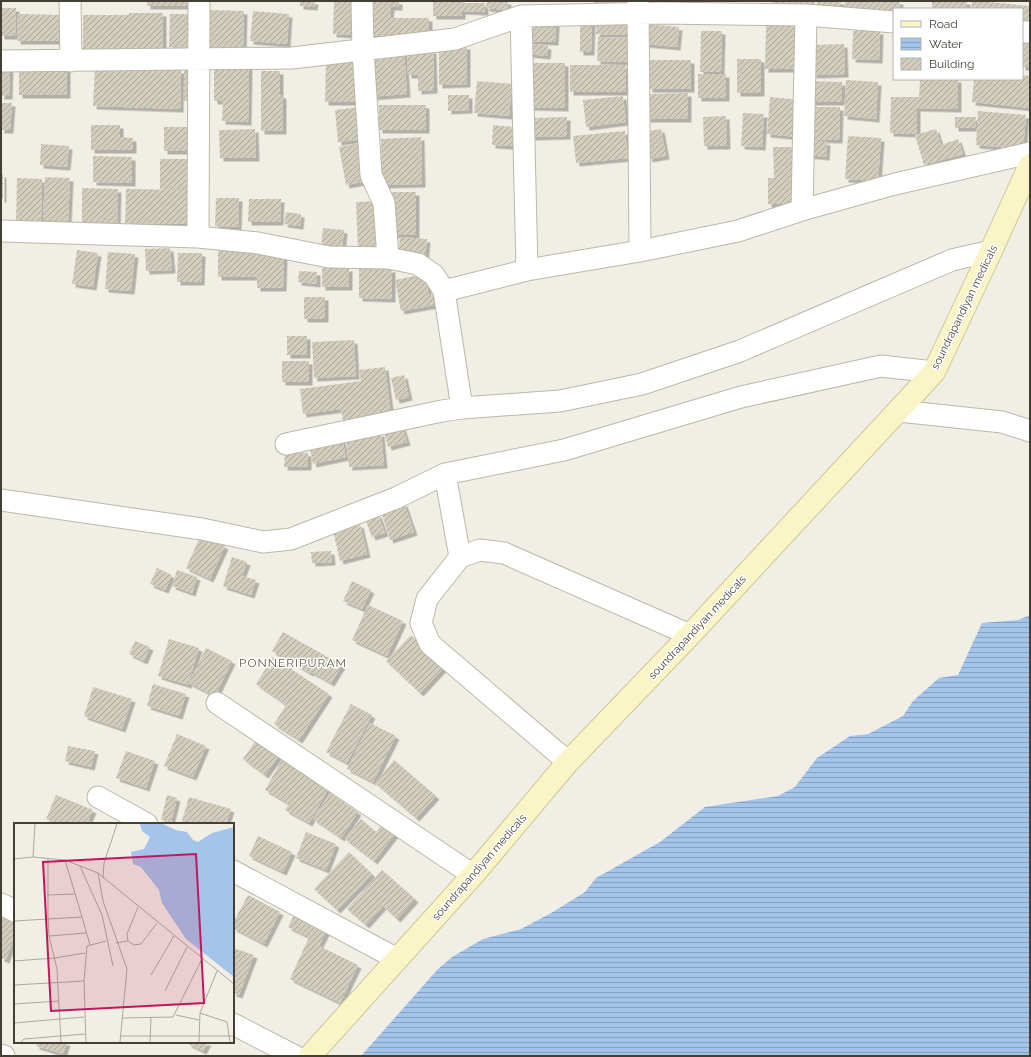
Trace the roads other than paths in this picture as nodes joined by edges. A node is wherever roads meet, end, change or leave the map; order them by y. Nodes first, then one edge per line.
1 (70, 1) edge
2 (199, 1) edge
3 (362, 1) edge
4 (638, 7) edge
5 (806, 15) junction
6 (521, 16) junction
7 (893, 22) edge
8 (363, 50) junction
9 (199, 59) junction
10 (1, 61) edge
11 (71, 61) junction
12 (1030, 153) edge
13 (1030, 165) edge
14 (802, 210) junction
15 (1, 231) edge
16 (198, 237) junction
17 (640, 251) junction
18 (991, 251) junction
19 (388, 258) junction
20 (527, 270) junction
21 (444, 291) junction
22 (934, 372) junction
23 (462, 408) junction
24 (899, 411) junction
25 (1030, 431) edge
26 (286, 444) dead end
27 (444, 474) junction
28 (1, 500) edge
29 (460, 557) junction
30 (690, 635) junction
31 (217, 703) dead end
32 (568, 762) junction
33 (98, 798) dead end
34 (145, 823) edge
35 (234, 871) edge
36 (473, 875) junction
37 (1, 904) edge
38 (14, 910) edge
39 (397, 960) junction
40 (234, 1025) edge
41 (1, 1055) edge
42 (4, 1056) edge
43 (295, 1056) edge
44 (310, 1056) edge

1 - 11 street
2 - 9 street
3 - 8 street
4 - 5 street
4 - 6 street
4 - 17 street
5 - 7 street
5 - 14 street
6 - 8 street
6 - 20 street
8 - 9 street
8 - 19 street
9 - 11 street
9 - 16 street
10 - 11 street
12 - 14 street
13 - 18 main road, soundrapandiyan medicals
14 - 17 street
15 - 16 street
16 - 19 street
17 - 20 street
18 - 22 main road, soundrapandiyan medicals
18 - 23 street
19 - 21 street
20 - 21 street
21 - 23 street
22 - 24 main road, soundrapandiyan medicals
22 - 27 street
23 - 26 street
24 - 25 street
24 - 30 main road, soundrapandiyan medicals
27 - 28 street
27 - 29 street
29 - 30 street
29 - 32 street
30 - 32 main road, soundrapandiyan medicals
31 - 36 street
32 - 36 main road, soundrapandiyan medicals
33 - 34 street
35 - 39 street
36 - 39 main road, soundrapandiyan medicals
37 - 38 street
39 - 44 main road, soundrapandiyan medicals
40 - 43 street
41 - 42 street

